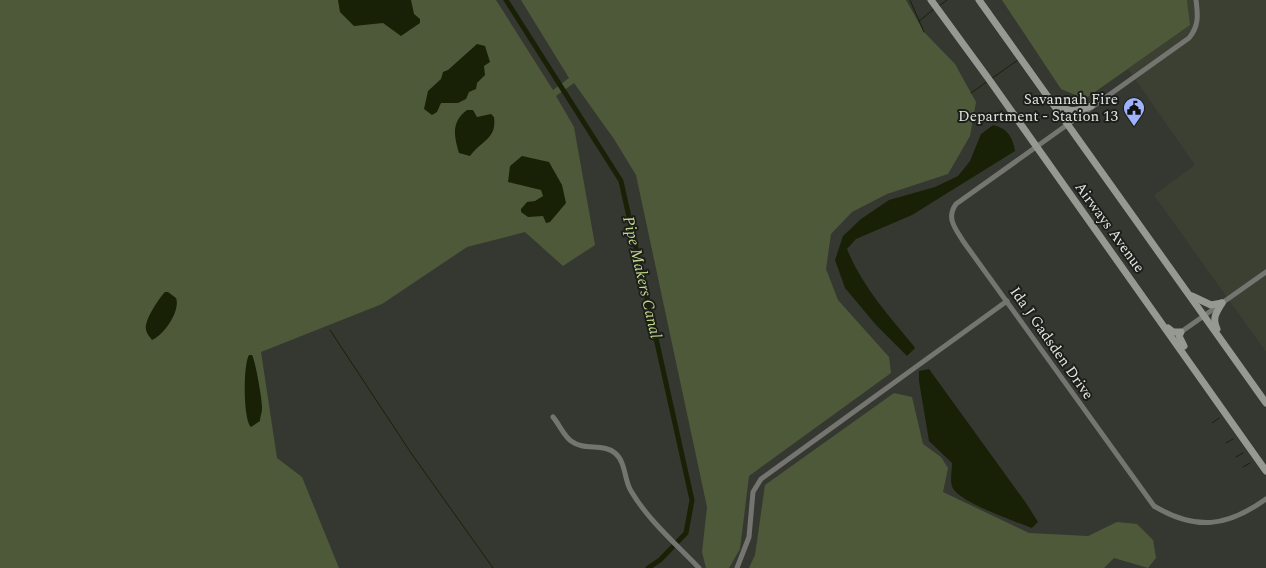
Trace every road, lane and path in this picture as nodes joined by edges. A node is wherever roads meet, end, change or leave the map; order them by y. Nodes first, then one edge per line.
1 (979, 0) edge
2 (1196, 0) edge
3 (934, 5) edge
4 (1036, 81) junction
5 (1091, 106) junction
6 (1067, 124) junction
7 (1036, 146) junction
8 (1266, 272) edge
9 (1188, 293) junction
10 (1007, 301) junction
11 (1222, 303) junction
12 (1204, 316) junction
13 (1163, 324) junction
14 (1181, 332) junction
15 (1221, 339) junction
16 (1192, 364) junction
17 (1266, 403) edge
18 (553, 417) dead end
19 (1266, 471) edge
20 (1266, 499) edge
21 (699, 568) edge
22 (738, 568) edge

1 - 4 main road, Airways Avenue
2 - 5 street, Ida J Gadsden Drive
3 - 7 main road, Airways Avenue
4 - 5 main road
4 - 6 main road, Airways Avenue
5 - 6 street, Ida J Gadsden Drive
6 - 7 street, Ida J Gadsden Drive
6 - 9 main road, Airways Avenue
7 - 10 street, Ida J Gadsden Drive
7 - 13 main road, Airways Avenue
8 - 11 street
9 - 11 main road
9 - 12 main road, Airways Avenue
10 - 20 street, Ida J Gadsden Drive
10 - 22 street
11 - 12 street
11 - 15 main road
12 - 14 street
12 - 15 main road, Airways Avenue
13 - 14 main road
13 - 16 main road, Airways Avenue
14 - 16 main road
15 - 17 main road, Airways Avenue
16 - 19 main road, Airways Avenue
18 - 21 street

